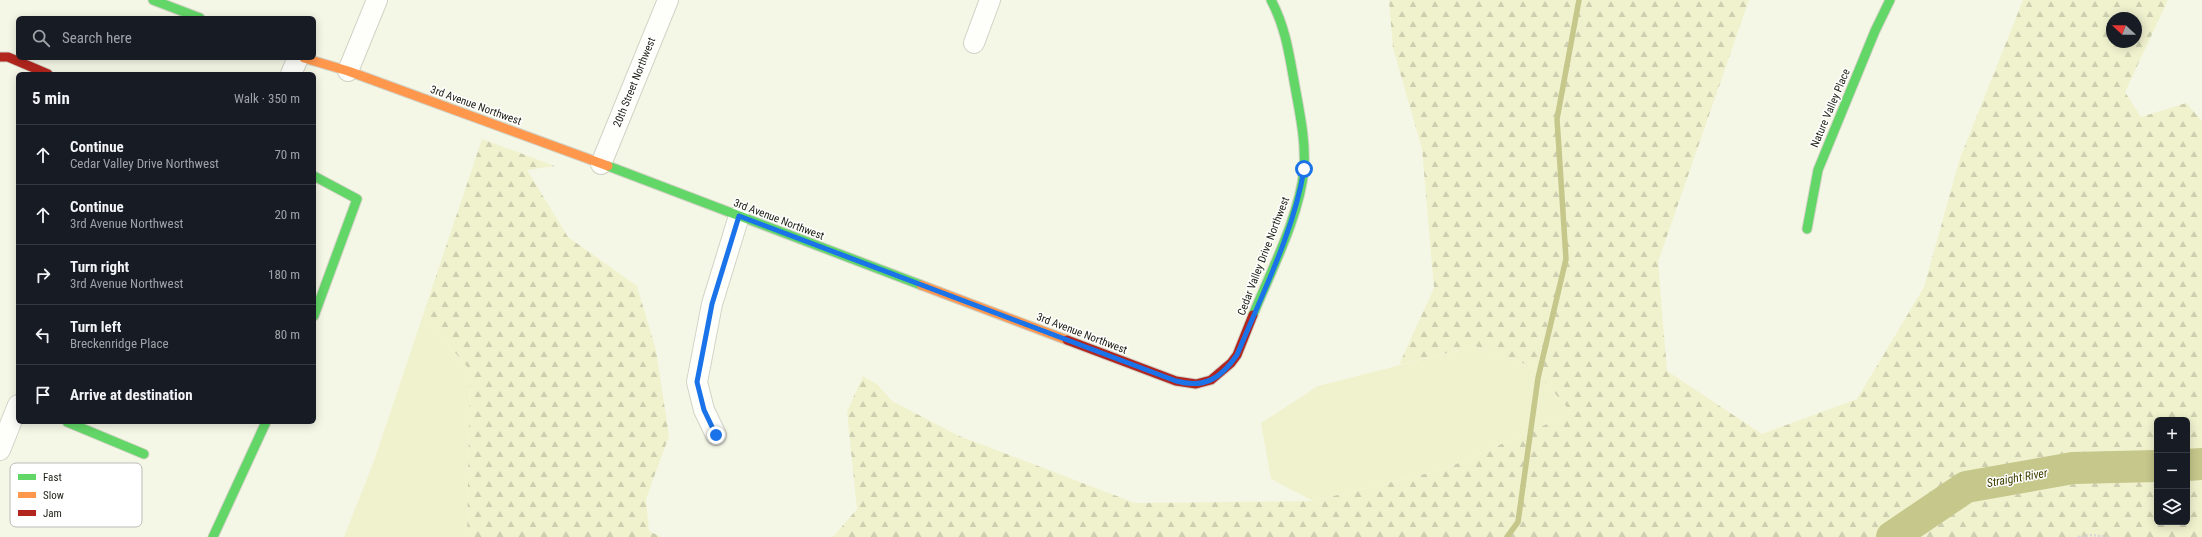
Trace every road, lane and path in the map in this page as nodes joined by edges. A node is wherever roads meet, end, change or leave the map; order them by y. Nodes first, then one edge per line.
1 (153, 0) edge
2 (377, 0) edge
3 (668, 0) edge
4 (990, 0) edge
5 (1271, 0) edge
6 (1890, 0) edge
7 (195, 16) edge
8 (974, 43) dead end
9 (0, 57) edge
10 (297, 60) edge
11 (311, 60) edge
12 (348, 71) junction
13 (43, 72) edge
14 (292, 72) edge
15 (601, 164) junction
16 (316, 177) edge
17 (739, 216) junction
18 (1807, 229) dead end
19 (316, 311) edge
20 (1237, 355) joint
21 (16, 410) edge
22 (72, 424) edge
23 (265, 424) edge
24 (716, 435) dead end
25 (0, 450) edge
26 (144, 454) dead end
27 (213, 537) edge
28 (2078, 537) edge
29 (2110, 537) edge

1 - 7 street
2 - 12 street
3 - 15 street, 20th Street Northwest
4 - 8 street
5 - 20 street, Cedar Valley Drive Northwest
6 - 18 street, Nature Valley Place
9 - 13 street
10 - 14 street
11 - 12 street, 3rd Avenue Northwest
12 - 15 street, 3rd Avenue Northwest
15 - 17 street, 3rd Avenue Northwest
16 - 19 street
17 - 20 street, 3rd Avenue Northwest
17 - 24 street
21 - 25 street
22 - 26 street
23 - 27 street
28 - 29 path

